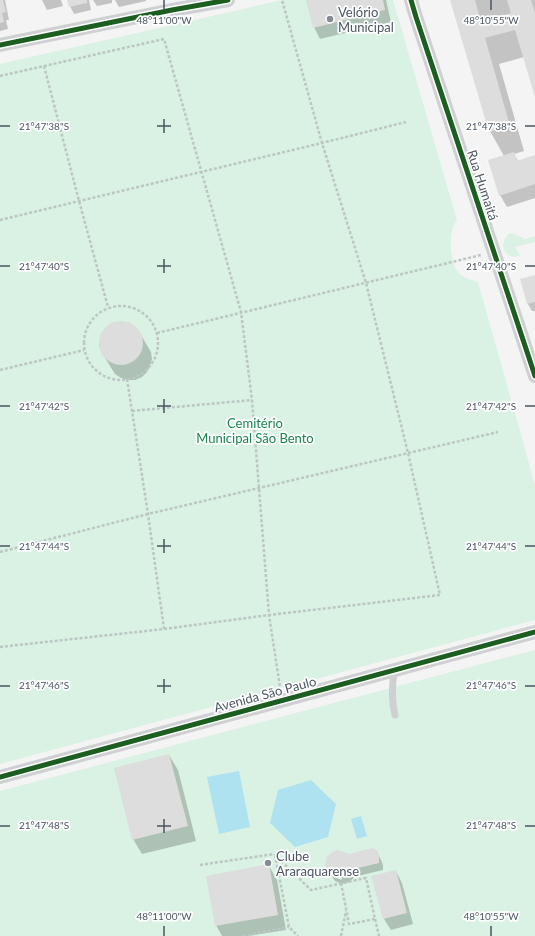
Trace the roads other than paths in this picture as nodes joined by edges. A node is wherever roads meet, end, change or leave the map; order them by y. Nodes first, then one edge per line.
1 (228, 0) edge
2 (411, 0) edge
3 (170, 5) edge
4 (0, 45) edge
5 (535, 376) edge
6 (535, 632) edge
7 (394, 670) junction
8 (395, 715) dead end
9 (0, 777) edge

1 - 3 street
2 - 5 street, Rua Humaitá
3 - 4 street
6 - 7 street, Avenida São Paulo
7 - 8 lane
7 - 9 street, Avenida São Paulo

